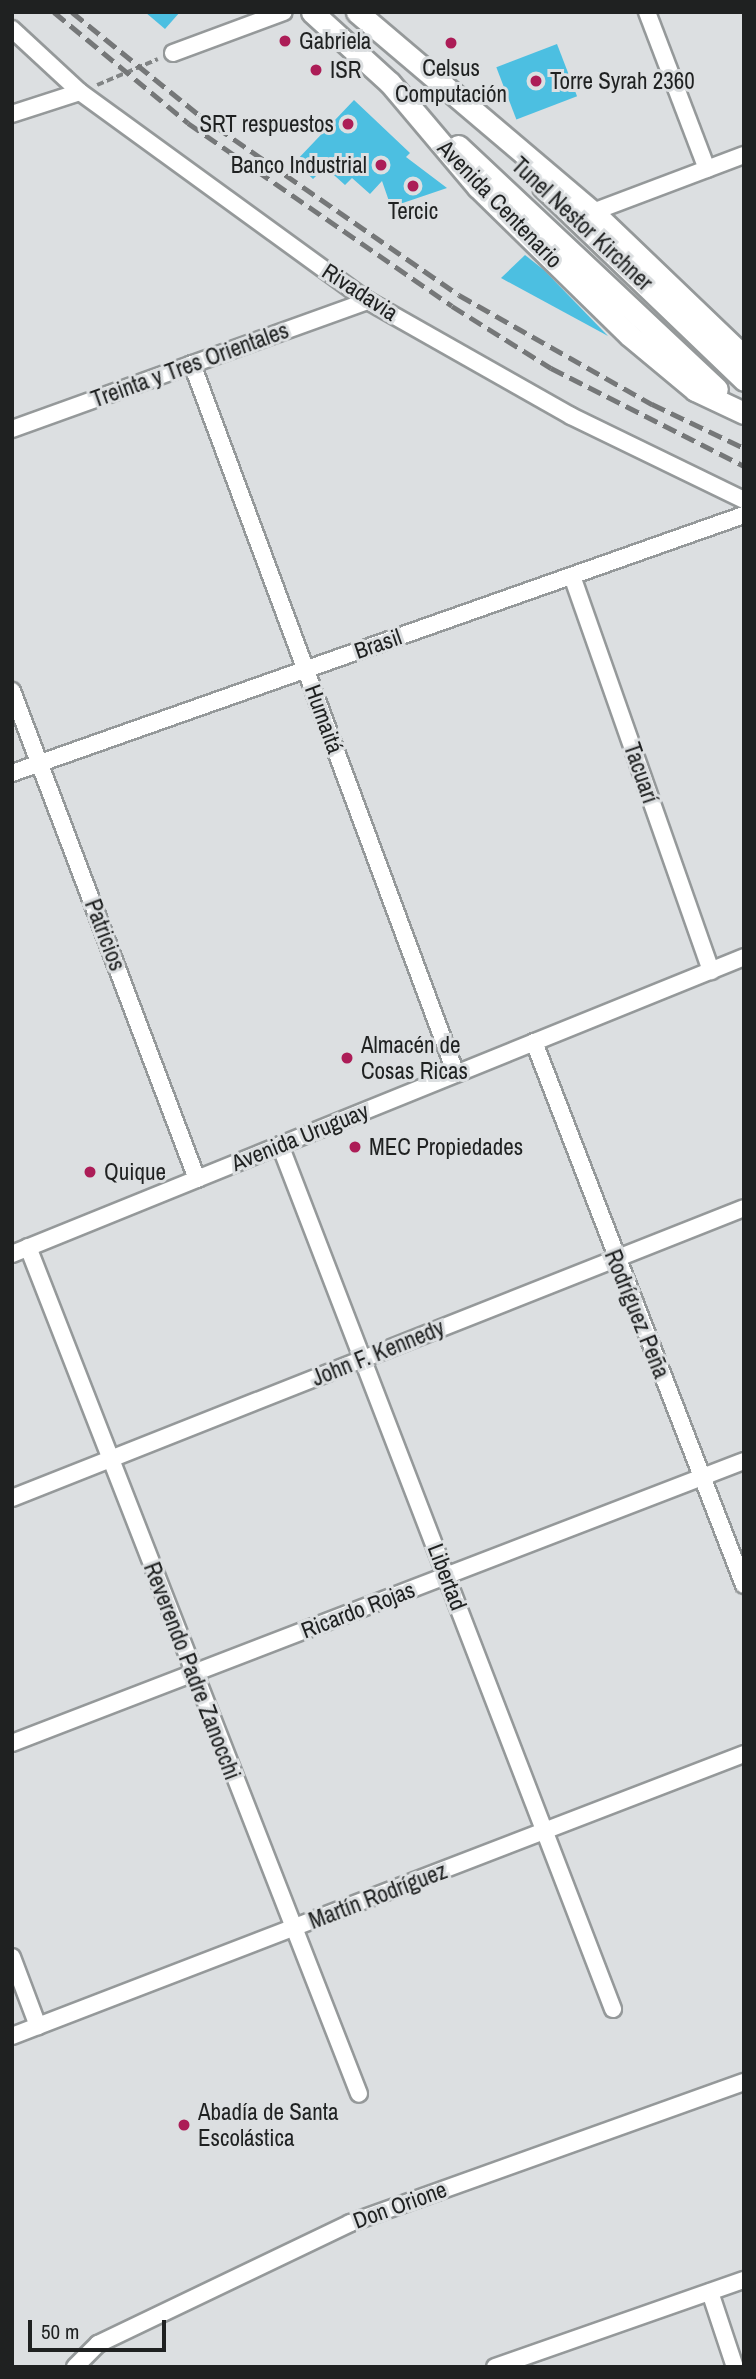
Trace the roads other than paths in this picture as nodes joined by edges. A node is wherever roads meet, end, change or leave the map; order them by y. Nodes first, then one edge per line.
1 (284, 12) edge
2 (312, 12) edge
3 (357, 12) edge
4 (647, 12) edge
5 (12, 29) edge
6 (173, 53) road end
7 (419, 70) junction
8 (390, 83) junction
9 (80, 92) junction
10 (12, 114) edge
11 (744, 155) edge
12 (707, 169) junction
13 (593, 212) junction
14 (368, 301) junction
15 (744, 357) edge
16 (192, 364) junction
17 (744, 380) edge
18 (717, 389) dead end
19 (744, 412) edge
20 (12, 429) edge
21 (744, 500) edge
22 (744, 515) edge
23 (572, 576) junction
24 (306, 669) junction
25 (12, 691) edge
26 (40, 763) junction
27 (12, 773) edge
28 (744, 957) edge
29 (711, 971) junction
30 (534, 1042) junction
31 (456, 1074) junction
32 (280, 1145) junction
33 (197, 1179) junction
34 (744, 1208) edge
35 (20, 1250) edge
36 (615, 1259) junction
37 (366, 1358) junction
38 (111, 1459) junction
39 (744, 1461) edge
40 (702, 1477) junction
41 (12, 1498) edge
42 (446, 1576) junction
43 (744, 1585) edge
44 (193, 1674) junction
45 (12, 1744) edge
46 (744, 1754) edge
47 (546, 1830) junction
48 (292, 1929) junction
49 (12, 1957) edge
50 (613, 2009) dead end
51 (38, 2026) junction
52 (12, 2036) edge
53 (744, 2082) edge
54 (359, 2094) dead end
55 (744, 2280) edge
56 (710, 2292) junction
57 (75, 2367) edge
58 (495, 2367) edge
59 (735, 2367) edge

1 - 6 street
2 - 8 main road, Avenida Centenario
3 - 7 main road, Avenida Centenario
4 - 12 street
5 - 9 street, Rivadavia
7 - 13 main road, Avenida Centenario
7 - 17 main road, Tunel Nestor Kirchner
8 - 18 main road, Tunel Nestor Kirchner
8 - 19 main road, Avenida Centenario
9 - 10 street
9 - 14 street, Rivadavia
11 - 12 street
12 - 13 street
13 - 15 main road, Avenida Centenario
14 - 16 street, Treinta y Tres Orientales
14 - 21 street, Rivadavia
16 - 20 street, Treinta y Tres Orientales
16 - 24 street, Humaitá
22 - 23 street, Brasil
23 - 24 street, Brasil
23 - 29 street, Tacuarí
24 - 26 street, Brasil
24 - 31 street, Humaitá
25 - 26 street, Patricios
26 - 27 street, Brasil
26 - 33 street, Patricios
28 - 29 street, Avenida Uruguay
29 - 30 street, Avenida Uruguay
30 - 31 street, Avenida Uruguay
30 - 36 street, Rodríguez Peña
31 - 32 street, Avenida Uruguay
32 - 33 street, Avenida Uruguay
32 - 37 street, Libertad
33 - 35 street, Avenida Uruguay
34 - 36 street, John F. Kennedy
35 - 38 street, Reverendo Padre Zanocchi
36 - 37 street, John F. Kennedy
36 - 40 street, Rodríguez Peña
37 - 38 street, John F. Kennedy
37 - 42 street, Libertad
38 - 41 street, John F. Kennedy
38 - 44 street, Reverendo Padre Zanocchi
39 - 40 street, Ricardo Rojas
40 - 42 street, Ricardo Rojas
40 - 43 street, Rodríguez Peña
42 - 44 street, Ricardo Rojas
42 - 47 street, Libertad
44 - 45 street, Ricardo Rojas
44 - 48 street, Reverendo Padre Zanocchi
46 - 47 street, Martín Rodríguez
47 - 48 street, Martín Rodríguez
47 - 50 street, Libertad
48 - 51 street, Martín Rodríguez
48 - 54 street, Reverendo Padre Zanocchi
49 - 51 street
51 - 52 street, Martín Rodríguez
53 - 57 street, Don Orione
55 - 56 street
56 - 58 street
56 - 59 street

